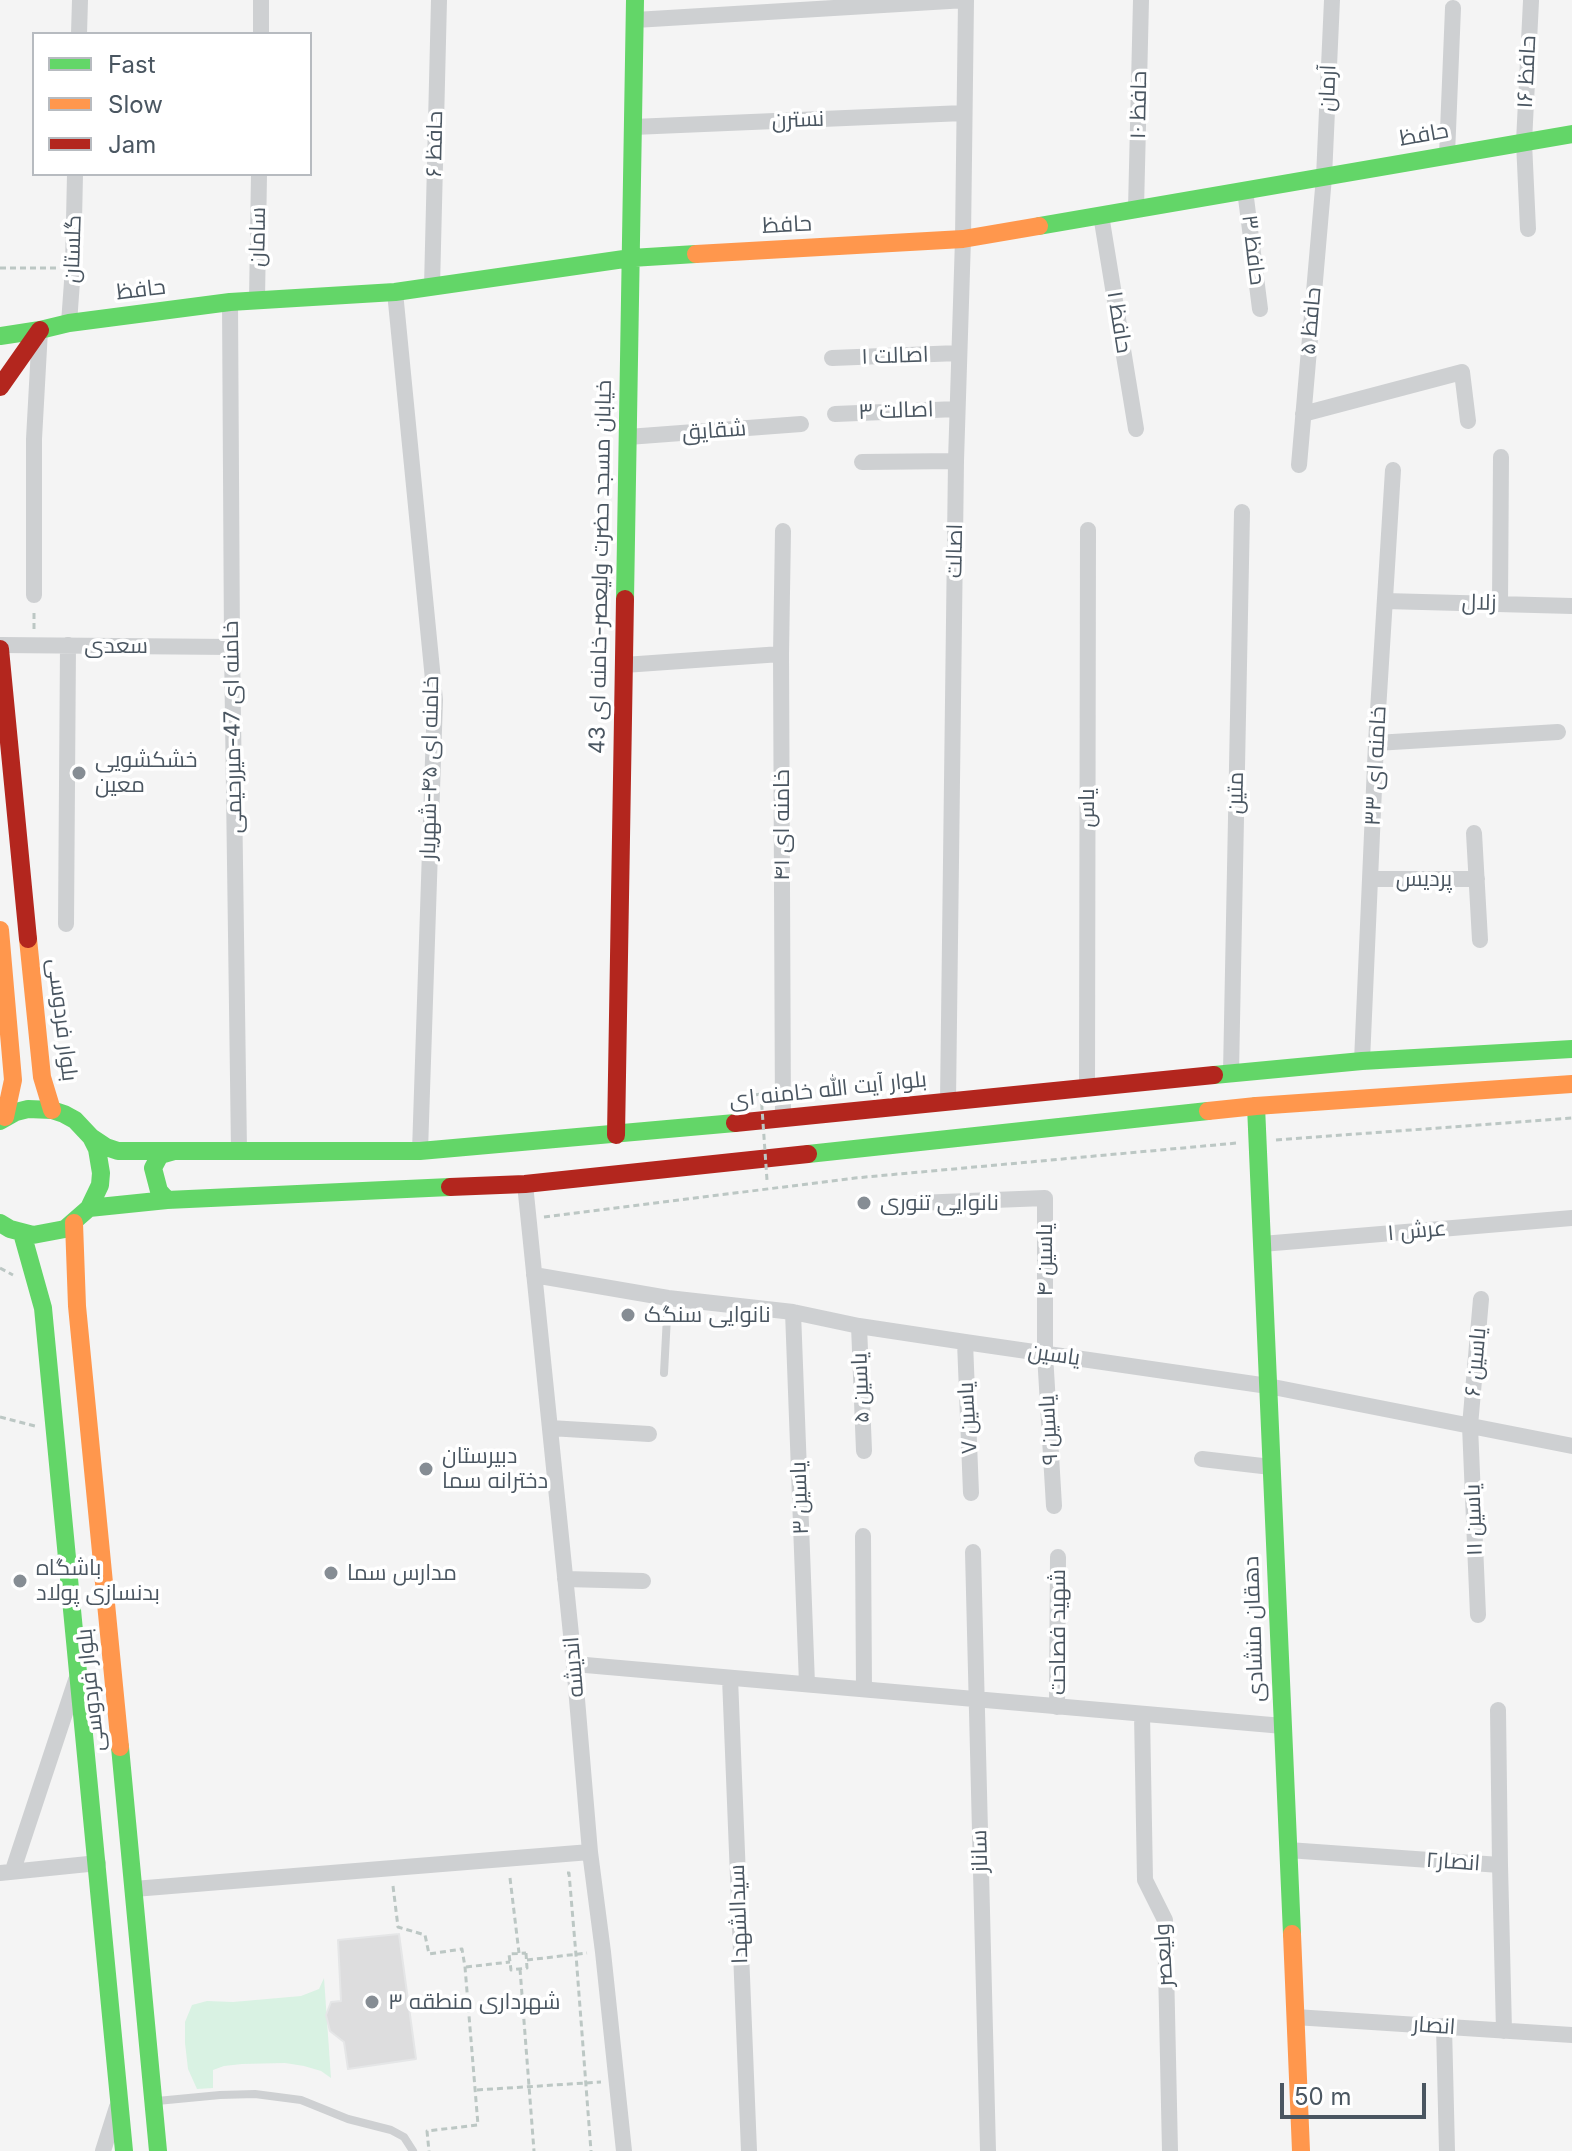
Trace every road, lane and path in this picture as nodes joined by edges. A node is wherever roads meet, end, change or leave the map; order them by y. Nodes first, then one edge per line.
1 (80, 0) edge
2 (261, 0) edge
3 (439, 0) edge
4 (635, 0) edge
5 (966, 0) edge
6 (1141, 0) edge
7 (1332, 0) edge
8 (1531, 1) edge
9 (1453, 8) dead end
10 (635, 20) junction
11 (79, 32) edge
12 (261, 32) edge
13 (964, 113) junction
14 (633, 127) junction
15 (1572, 134) edge
16 (1524, 142) junction
17 (1447, 155) junction
18 (75, 176) edge
19 (259, 176) edge
20 (1324, 177) junction
21 (1245, 190) junction
22 (1136, 209) junction
23 (1101, 215) junction
24 (1528, 229) dead end
25 (963, 239) junction
26 (631, 258) junction
27 (0, 268) edge
28 (73, 268) junction
29 (432, 287) junction
30 (395, 292) junction
31 (257, 300) junction
32 (230, 302) junction
33 (1260, 309) dead end
34 (69, 323) junction
35 (40, 330) junction
36 (0, 336) edge
37 (959, 353) junction
38 (832, 358) dead end
39 (0, 387) edge
40 (957, 409) junction
41 (835, 414) dead end
42 (1303, 414) junction
43 (1468, 421) dead end
44 (801, 424) dead end
45 (1136, 429) dead end
46 (628, 437) junction
47 (1501, 457) dead end
48 (956, 461) junction
49 (862, 462) dead end
50 (1299, 465) dead end
51 (1393, 470) dead end
52 (1242, 512) dead end
53 (1088, 530) dead end
54 (783, 531) dead end
55 (34, 595) joint
56 (1385, 601) junction
57 (1500, 604) junction
58 (1572, 606) edge
59 (34, 645) junction
60 (68, 645) junction
61 (0, 647) edge
62 (232, 647) junction
63 (781, 654) junction
64 (624, 665) junction
65 (1558, 732) dead end
66 (1376, 743) junction
67 (1474, 833) dead end
68 (1370, 879) junction
69 (1477, 879) junction
70 (66, 924) dead end
71 (0, 930) edge
72 (1480, 940) dead end
73 (1572, 1049) edge
74 (1362, 1061) junction
75 (1231, 1073) junction
76 (1572, 1084) edge
77 (1087, 1087) junction
78 (741, 1097) dead end
79 (948, 1101) junction
80 (1256, 1106) junction
81 (52, 1110) junction
82 (1572, 1118) edge
83 (2, 1119) edge
84 (783, 1119) junction
85 (616, 1135) junction
86 (91, 1137) junction
87 (1257, 1142) junction
88 (174, 1151) junction
89 (239, 1151) junction
90 (420, 1151) junction
91 (767, 1180) dead end
92 (525, 1184) junction
93 (167, 1200) junction
94 (917, 1203) dead end
95 (89, 1208) junction
96 (1572, 1218) edge
97 (529, 1219) junction
98 (0, 1223) edge
99 (74, 1223) junction
100 (22, 1233) junction
101 (1262, 1244) junction
102 (534, 1275) junction
103 (668, 1298) junction
104 (1481, 1299) dead end
105 (793, 1312) junction
106 (859, 1326) junction
107 (965, 1342) junction
108 (1045, 1354) junction
109 (664, 1373) dead end
110 (1268, 1386) junction
111 (0, 1417) edge
112 (39, 1426) dead end
113 (1470, 1426) junction
114 (550, 1428) junction
115 (649, 1434) dead end
116 (1572, 1446) edge
117 (864, 1451) dead end
118 (1202, 1459) dead end
119 (1271, 1467) junction
120 (971, 1493) dead end
121 (1054, 1506) dead end
122 (863, 1536) dead end
123 (973, 1552) dead end
124 (1058, 1557) dead end
125 (565, 1579) junction
126 (643, 1581) dead end
127 (1478, 1615) dead end
128 (574, 1664) junction
129 (79, 1670) junction
130 (730, 1678) junction
131 (807, 1684) junction
132 (864, 1689) junction
133 (976, 1700) junction
134 (1057, 1707) junction
135 (1498, 1710) dead end
136 (1142, 1714) junction
137 (1283, 1726) junction
138 (1288, 1850) junction
139 (590, 1852) junction
140 (507, 1859) junction
141 (98, 1863) junction
142 (1500, 1865) junction
143 (390, 1868) junction
144 (6, 1872) edge
145 (554, 1874) dead end
146 (134, 1889) junction
147 (603, 1952) junction
148 (519, 1953) junction
149 (576, 1955) junction
150 (527, 1960) junction
151 (510, 1962) junction
152 (465, 1967) junction
153 (520, 1969) junction
154 (1295, 2017) junction
155 (1444, 2026) junction
156 (1504, 2031) junction
157 (1572, 2035) edge
158 (617, 2080) junction
159 (586, 2083) junction
160 (529, 2087) junction
161 (476, 2090) junction
162 (120, 2097) junction
163 (154, 2101) junction
164 (103, 2151) edge
165 (124, 2151) edge
166 (158, 2151) edge
167 (413, 2151) edge
168 (429, 2151) edge
169 (534, 2151) edge
170 (591, 2151) edge
171 (624, 2151) edge
172 (749, 2151) edge
173 (988, 2151) edge
174 (1170, 2151) edge
175 (1301, 2151) edge
176 (1447, 2151) edge

1 - 11 street
2 - 12 street
3 - 29 street, حافظ ۶
4 - 10 main road, خیابان مسجد حضرت ولیعصر-خامنه ای 43
5 - 10 street
5 - 13 street, اصالت
6 - 22 street, حافظ ۱۰
7 - 20 street, آرمان
8 - 16 street, حافظ ۱۶
9 - 17 street
10 - 14 main road, خیابان مسجد حضرت ولیعصر-خامنه ای 43
13 - 14 street, نسترن
13 - 25 street, اصالت
14 - 26 main road, خیابان مسجد حضرت ولیعصر-خامنه ای 43
15 - 16 main road, حافظ
16 - 17 main road, حافظ
16 - 24 street, حافظ ۱۶
17 - 20 main road, حافظ
18 - 28 street, گلستان
19 - 31 street, سامان
20 - 21 main road, حافظ
20 - 42 street, حافظ ۵
21 - 22 main road, حافظ
21 - 33 street, حافظ ۳
22 - 23 main road, حافظ
23 - 25 main road, حافظ
23 - 45 street, حافظ ۱
25 - 26 main road, حافظ
25 - 37 street, اصالت
26 - 29 main road, حافظ
26 - 46 main road, خیابان مسجد حضرت ولیعصر-خامنه ای 43
27 - 28 path
28 - 34 street, گلستان
29 - 30 main road, حافظ
30 - 31 main road, حافظ
30 - 90 street, خامنه ای ۴۵-شهریار
31 - 32 main road, حافظ
32 - 34 main road, حافظ
32 - 62 street, خامنه ای 47-میررحیمی
34 - 35 main road, حافظ
35 - 36 main road, حافظ
35 - 39 main road
35 - 55 street
37 - 38 street, اصالت ۱
37 - 40 street, اصالت
40 - 41 street, اصالت ۳
40 - 48 street, اصالت
42 - 43 street
42 - 50 street, حافظ ۵
44 - 46 street, شقایق
46 - 64 main road, خیابان مسجد حضرت ولیعصر-خامنه ای 43
47 - 57 street
48 - 49 street
48 - 79 street, اصالت
51 - 56 street, خامنه ای ۳۳
52 - 75 street, متین
53 - 77 street, یاس
54 - 63 street, خامنه ای ۴۱
55 - 59 path
56 - 57 street, زلال
56 - 66 street, خامنه ای ۳۳
57 - 58 street, زلال
59 - 60 street, سعدی
59 - 61 street, سعدی
60 - 62 street, سعدی
60 - 70 street
61 - 81 main road, بلوار فردوسی
62 - 89 street, خامنه ای 47-میررحیمی
63 - 64 street
63 - 84 street, خامنه ای ۴۱
64 - 85 main road, خیابان مسجد حضرت ولیعصر-خامنه ای 43
65 - 66 street
66 - 68 street, خامنه ای ۳۳
67 - 69 street
68 - 69 street, پردیس
68 - 74 street, خامنه ای ۳۳
69 - 72 street
71 - 83 main road
73 - 74 main road, بلوار آیت الله خامنه ای
74 - 75 main road, بلوار آیت الله خامنه ای
75 - 77 main road, بلوار آیت الله خامنه ای
76 - 80 main road
77 - 79 main road, بلوار آیت الله خامنه ای
78 - 91 path, bridge
79 - 84 main road, بلوار آیت الله خامنه ای
80 - 87 main road, دهقان منشادی
80 - 92 main road
81 - 83 main road
81 - 86 main road, بلوار آیت الله خامنه ای
82 - 87 path
84 - 85 main road, بلوار آیت الله خامنه ای
85 - 90 main road, بلوار آیت الله خامنه ای
86 - 88 main road, بلوار آیت الله خامنه ای
86 - 95 main road
87 - 97 path
87 - 101 main road, دهقان منشادی
88 - 89 main road, بلوار آیت الله خامنه ای
88 - 93 main road
89 - 90 main road, بلوار آیت الله خامنه ای
92 - 93 main road
92 - 97 street, اندیشه
93 - 95 main road
94 - 108 street, یاسین ۴
95 - 99 main road
96 - 101 street, عرش ۱
97 - 102 street, اندیشه
98 - 100 main road
99 - 100 main road
99 - 146 main road, بلوار فردوسی
100 - 129 main road, بلوار فردوسی
101 - 110 main road, دهقان منشادی
102 - 103 street, یاسین
102 - 114 street, اندیشه
103 - 105 street, یاسین
103 - 109 lane
104 - 113 street, یاسین ۶
105 - 106 street, یاسین
105 - 131 street, یاسین ۳
106 - 107 street, یاسین
106 - 117 street, یاسین ۵
107 - 108 street, یاسین
107 - 120 street, یاسین ۷
108 - 110 street, یاسین
108 - 121 street, یاسین ۹
110 - 113 street, یاسین
110 - 119 main road, دهقان منشادی
111 - 112 path
113 - 116 street, یاسین
113 - 127 street, یاسین ۱۱
114 - 115 street
114 - 125 street, اندیشه
118 - 119 street
119 - 137 main road, دهقان منشادی
122 - 132 street
123 - 133 street, ساناز
124 - 134 street, شهید فصاحت
125 - 126 street
125 - 128 street, اندیشه
128 - 130 street
128 - 139 street, اندیشه
129 - 141 main road, بلوار فردوسی
129 - 144 street
130 - 131 street
130 - 172 street, سیدالشهدا
131 - 132 street
132 - 133 street
133 - 134 street
133 - 173 street, ساناز
134 - 136 street
135 - 142 street
136 - 137 street
136 - 174 street, ولیعصر
137 - 138 main road, دهقان منشادی
138 - 142 street, انصار۲
138 - 154 main road, دهقان منشادی
139 - 140 street
139 - 147 street, اندیشه
140 - 143 street
140 - 148 path
141 - 144 street
141 - 162 main road, بلوار فردوسی
142 - 156 street, انصار۲
143 - 146 street
143 - 152 path
145 - 149 path
146 - 163 main road, بلوار فردوسی
147 - 149 path
147 - 158 street, اندیشه
148 - 150 path
148 - 151 path
149 - 150 path
149 - 159 path
150 - 153 path
151 - 152 path
151 - 153 path
152 - 161 path
153 - 160 path
154 - 155 street, انصار
154 - 175 main road, دهقان منشادی
155 - 156 street, انصار
155 - 176 street
156 - 157 street, انصار
158 - 159 path
158 - 171 street, اندیشه
159 - 160 path
159 - 170 path
160 - 161 path
160 - 169 path
161 - 168 path
162 - 164 street
162 - 165 main road, بلوار فردوسی
163 - 166 main road, بلوار فردوسی
163 - 167 lane

